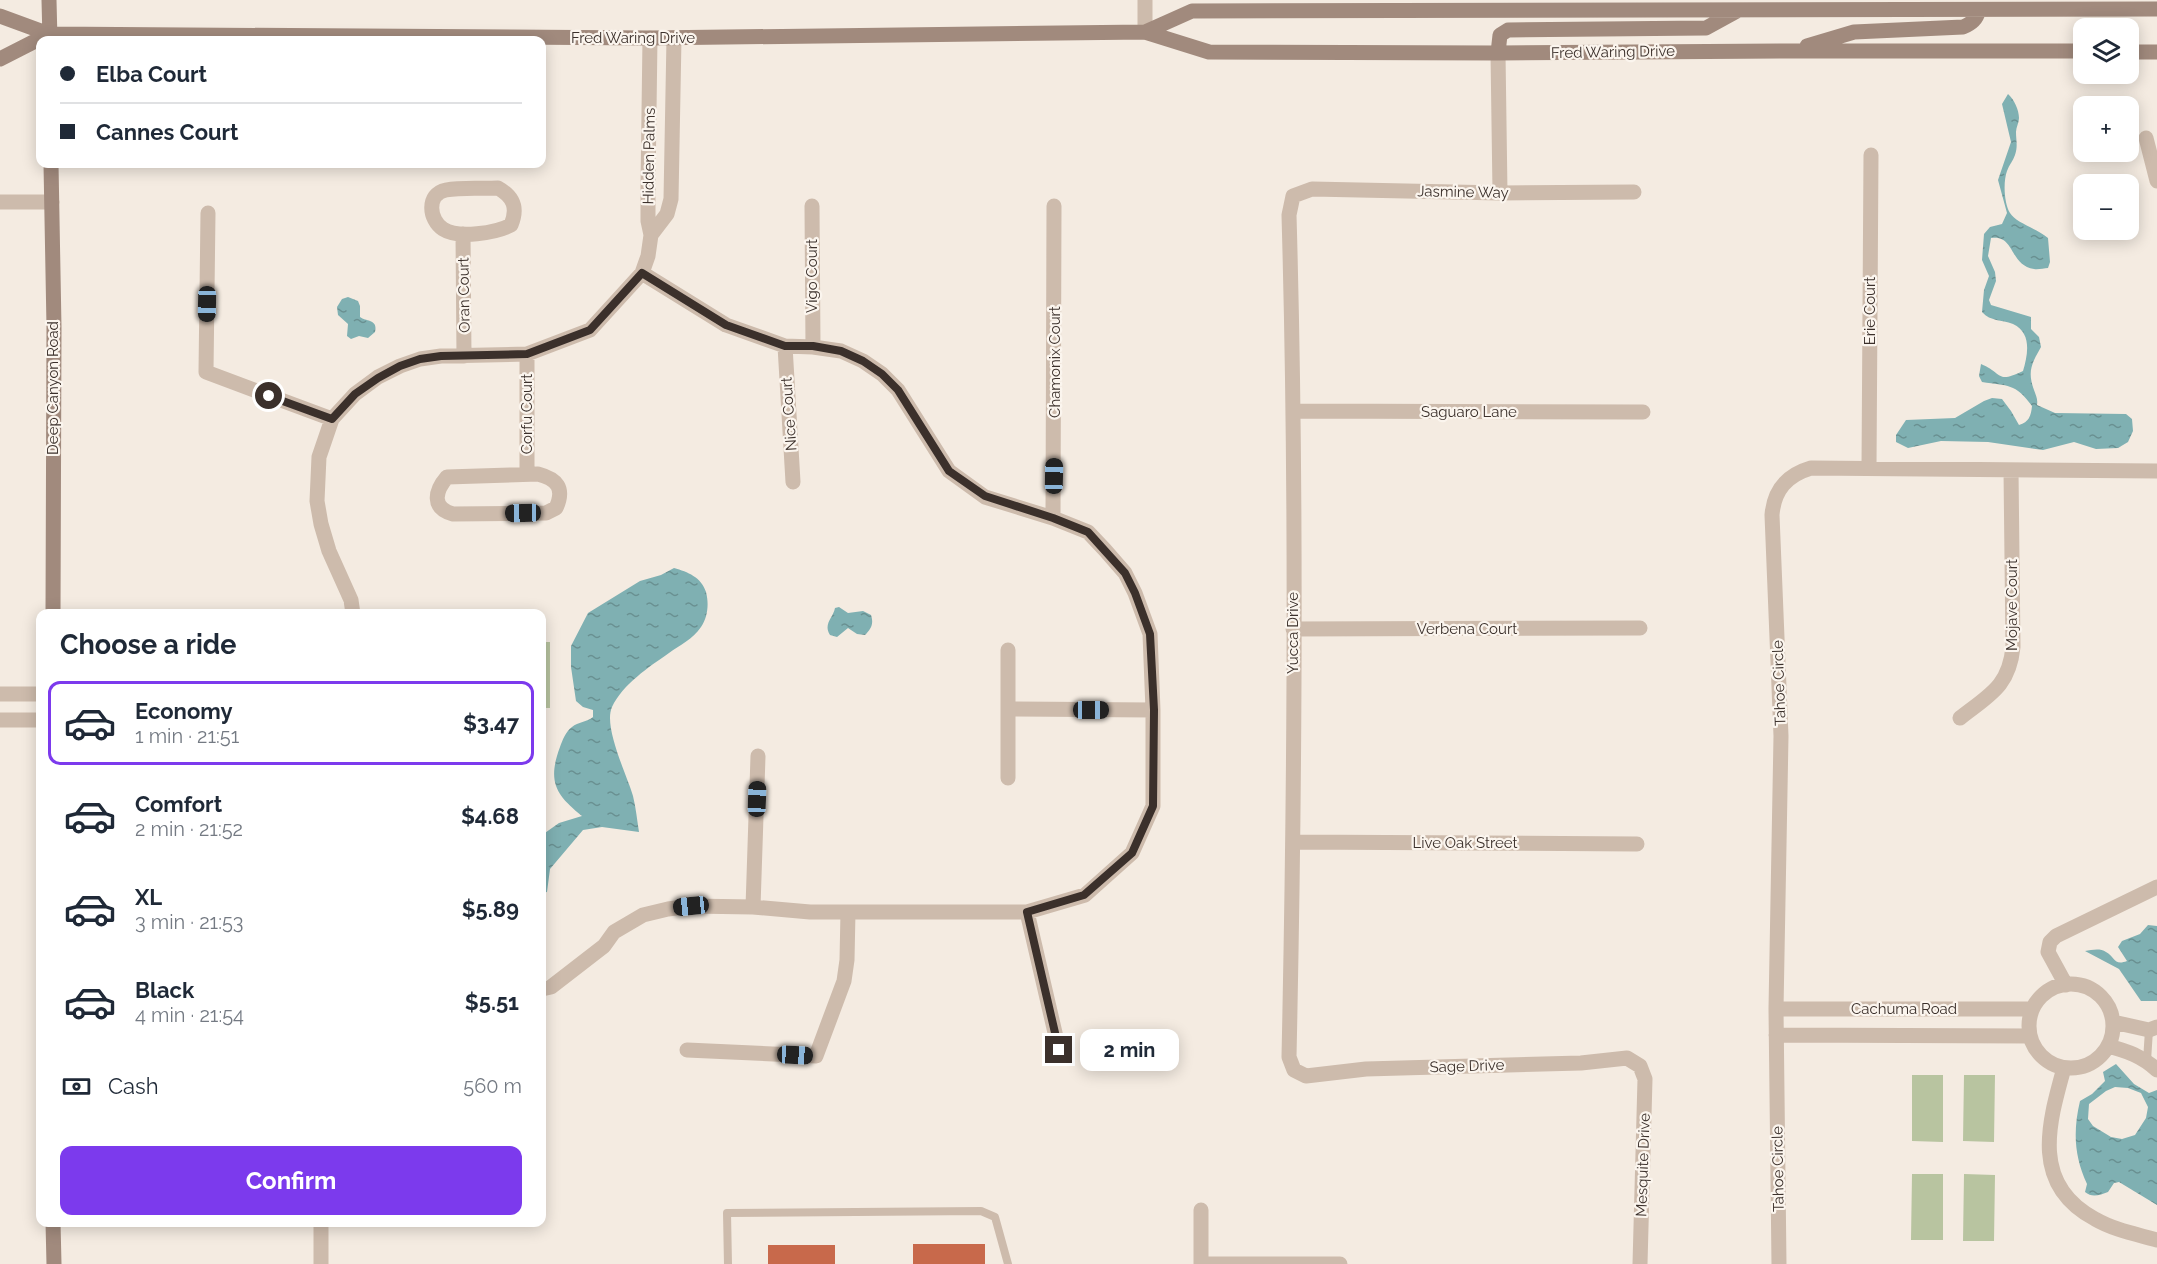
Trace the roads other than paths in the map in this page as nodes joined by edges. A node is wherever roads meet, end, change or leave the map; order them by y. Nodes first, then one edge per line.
1 (49, 0) edge
2 (1145, 0) edge
3 (1959, 5) edge
4 (1979, 5) edge
5 (1740, 9) junction
6 (2157, 9) edge
7 (0, 16) edge
8 (1145, 32) junction
9 (47, 36) edge
10 (49, 36) edge
11 (546, 38) edge
12 (650, 38) junction
13 (674, 38) junction
14 (36, 43) edge
15 (1791, 51) junction
16 (2073, 51) edge
17 (2139, 51) edge
18 (2157, 52) edge
19 (1498, 53) junction
20 (0, 59) edge
21 (2146, 138) dead end
22 (1871, 155) dead end
23 (648, 167) junction
24 (51, 168) edge
25 (672, 168) junction
26 (2157, 181) edge
27 (1634, 192) dead end
28 (1500, 193) junction
29 (1293, 196) joint
30 (0, 202) edge
31 (52, 202) junction
32 (812, 206) dead end
33 (1054, 206) dead end
34 (208, 213) dead end
35 (463, 234) junction
36 (651, 235) junction
37 (642, 273) junction
38 (785, 346) junction
39 (813, 346) junction
40 (527, 354) junction
41 (464, 356) junction
42 (1294, 411) junction
43 (1643, 412) dead end
44 (332, 419) junction
45 (1869, 468) junction
46 (2011, 470) junction
47 (2157, 471) edge
48 (527, 474) junction
49 (793, 482) dead end
50 (1053, 518) junction
51 (52, 609) edge
52 (352, 609) edge
53 (1640, 628) dead end
54 (1293, 629) junction
55 (1008, 650) dead end
56 (0, 694) edge
57 (36, 694) edge
58 (1008, 709) junction
59 (1154, 710) junction
60 (1960, 718) dead end
61 (0, 720) edge
62 (36, 720) edge
63 (758, 756) dead end
64 (1008, 778) dead end
65 (1293, 842) junction
66 (1637, 844) dead end
67 (2157, 887) edge
68 (753, 907) junction
69 (848, 912) junction
70 (1027, 912) junction
71 (2066, 985) junction
72 (546, 988) edge
73 (1776, 1009) junction
74 (2032, 1009) junction
75 (2113, 1022) junction
76 (2153, 1029) edge
77 (1776, 1035) junction
78 (2030, 1036) junction
79 (2108, 1046) junction
80 (687, 1050) dead end
81 (1059, 1050) dead end
82 (2152, 1065) edge
83 (1640, 1066) joint
84 (2064, 1068) junction
85 (1294, 1070) joint
86 (1201, 1210) dead end
87 (53, 1227) edge
88 (321, 1227) edge
89 (2157, 1239) edge
90 (54, 1264) edge
91 (321, 1264) edge
92 (728, 1264) edge
93 (1008, 1264) edge
94 (1201, 1264) edge
95 (1340, 1264) edge
96 (1640, 1264) edge
97 (1779, 1264) edge

1 - 10 main road
2 - 8 street
3 - 4 main road, Fred Waring Drive
3 - 5 main road, Fred Waring Drive
4 - 6 main road, Fred Waring Drive
4 - 15 main road
5 - 8 main road, Fred Waring Drive
5 - 19 main road
7 - 9 main road, Fred Waring Drive
8 - 13 main road, Fred Waring Drive
8 - 19 main road, Fred Waring Drive
11 - 12 main road, Fred Waring Drive
12 - 13 main road, Fred Waring Drive
12 - 23 street, Hidden Palms
13 - 25 street
14 - 20 main road, Fred Waring Drive
15 - 16 main road, Fred Waring Drive
15 - 19 main road, Fred Waring Drive
17 - 18 main road
19 - 28 street
21 - 26 street
22 - 45 street, Erie Court
23 - 25 street
23 - 36 street, Hidden Palms
24 - 31 main road, Deep Canyon Road
25 - 36 street
27 - 28 street, Jasmine Way
28 - 29 street, Jasmine Way
29 - 42 street, Yucca Drive
30 - 31 street
31 - 51 main road, Deep Canyon Road
32 - 39 street, Vigo Court
33 - 50 street, Chamonix Court
34 - 44 street
35 - 35 street
35 - 41 street, Oran Court
36 - 37 street, Hidden Palms
37 - 38 street
37 - 40 street
38 - 39 street
38 - 49 street, Nice Court
39 - 50 street
40 - 41 street
40 - 48 street, Corfu Court
41 - 44 street
42 - 43 street, Saguaro Lane
42 - 54 street, Yucca Drive
44 - 52 street
45 - 46 street, Tahoe Circle
45 - 73 street, Tahoe Circle
46 - 47 street, Tahoe Circle
46 - 60 street, Mojave Court
48 - 48 street
50 - 59 street
53 - 54 street, Verbena Court
54 - 65 street, Yucca Drive
55 - 58 street
56 - 57 street
58 - 59 street
58 - 64 street
59 - 70 street
61 - 62 street
63 - 68 street
65 - 66 street, Live Oak Street
65 - 85 street, Yucca Drive
67 - 71 street
68 - 69 street
68 - 72 street
69 - 70 street
69 - 80 street
70 - 81 street
71 - 74 street
71 - 75 street
73 - 74 street, Cachuma Road
73 - 77 street, Tahoe Circle
74 - 78 street
75 - 76 street
75 - 79 street
76 - 82 lane
77 - 78 street, Cachuma Road
77 - 97 street, Tahoe Circle
78 - 84 street
79 - 82 street
79 - 84 street
83 - 85 street, Sage Drive
83 - 96 street, Mesquite Drive
84 - 89 street
86 - 94 street
87 - 90 main road
88 - 91 street
92 - 93 lane
94 - 95 street

